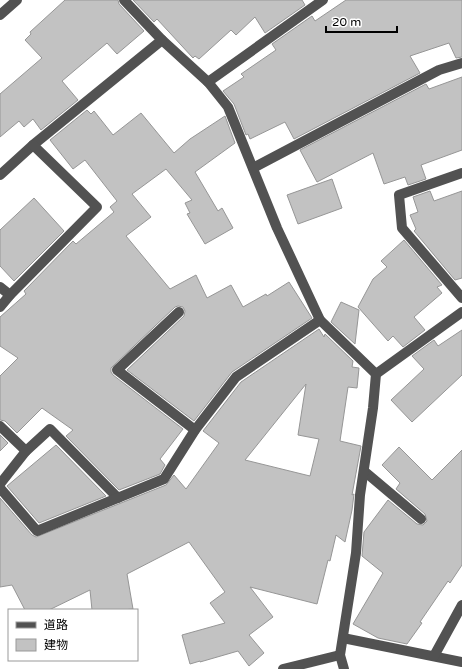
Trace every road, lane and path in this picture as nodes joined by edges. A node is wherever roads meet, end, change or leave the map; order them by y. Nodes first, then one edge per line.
1 (17, 0) edge
2 (124, 0) edge
3 (323, 0) edge
4 (0, 15) edge
5 (162, 40) junction
6 (462, 63) edge
7 (208, 82) junction
8 (32, 145) junction
9 (253, 168) junction
10 (462, 172) edge
11 (0, 175) edge
12 (0, 288) edge
13 (10, 295) junction
14 (462, 298) edge
15 (0, 307) edge
16 (179, 312) dead end
17 (462, 312) edge
18 (320, 320) junction
19 (376, 374) junction
20 (0, 426) edge
21 (195, 430) junction
22 (26, 451) junction
23 (364, 471) junction
24 (0, 484) edge
25 (0, 488) edge
26 (118, 498) junction
27 (421, 519) dead end
28 (462, 604) edge
29 (343, 638) junction
30 (340, 655) junction
31 (434, 656) junction
32 (462, 662) edge
33 (284, 669) edge
34 (344, 669) edge

1 - 4 street
2 - 5 street
3 - 7 street
5 - 7 street
5 - 8 street
6 - 9 street
7 - 9 street
8 - 11 street
8 - 13 street
9 - 18 street
10 - 14 street
12 - 13 street
13 - 15 street
16 - 21 street
17 - 19 street
18 - 19 street
18 - 21 street
19 - 23 street
20 - 22 street
21 - 26 street
22 - 24 street
22 - 26 street
23 - 27 street
23 - 29 street
25 - 26 street
28 - 31 street
29 - 30 street
29 - 31 street
30 - 33 street
30 - 34 street
31 - 32 street

